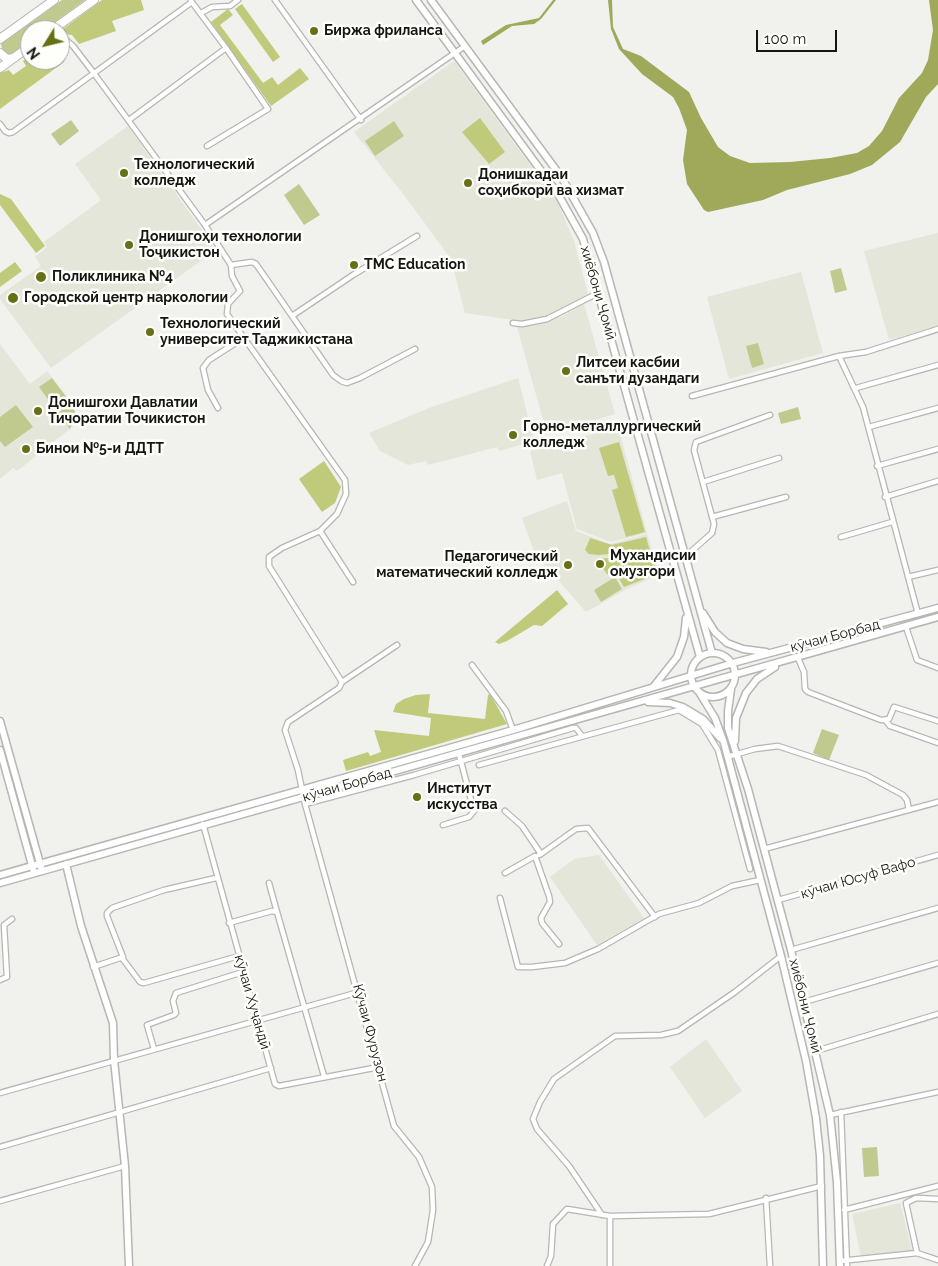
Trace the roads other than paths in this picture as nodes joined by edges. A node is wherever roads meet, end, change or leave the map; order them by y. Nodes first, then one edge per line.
1 (54, 0) edge
2 (238, 0) edge
3 (275, 0) edge
4 (416, 0) edge
5 (430, 0) edge
6 (93, 1) edge
7 (191, 1) edge
8 (201, 13) junction
9 (67, 20) edge
10 (1, 38) edge
11 (70, 44) edge
12 (465, 46) junction
13 (226, 48) junction
14 (0, 53) edge
15 (20, 54) edge
16 (456, 54) junction
17 (14, 58) junction
18 (0, 68) edge
19 (93, 72) junction
20 (129, 120) junction
21 (361, 120) junction
22 (0, 124) edge
23 (207, 146) dead end
24 (205, 225) junction
25 (416, 236) dead end
26 (231, 265) junction
27 (596, 294) dead end
28 (292, 316) junction
29 (513, 323) dead end
30 (938, 330) edge
31 (245, 337) junction
32 (415, 349) dead end
33 (630, 354) junction
34 (839, 356) junction
35 (617, 357) junction
36 (938, 365) edge
37 (856, 388) junction
38 (692, 396) dead end
39 (218, 408) dead end
40 (938, 408) edge
41 (770, 415) dead end
42 (869, 427) junction
43 (938, 449) edge
44 (779, 458) dead end
45 (877, 466) junction
46 (938, 481) edge
47 (703, 482) junction
48 (786, 497) dead end
49 (885, 497) junction
50 (712, 517) junction
51 (892, 522) junction
52 (320, 531) junction
53 (841, 536) dead end
54 (686, 556) junction
55 (938, 570) edge
56 (908, 577) junction
57 (353, 582) dead end
58 (699, 607) junction
59 (938, 608) edge
60 (687, 612) junction
61 (918, 614) junction
62 (938, 617) edge
63 (906, 626) junction
64 (397, 645) dead end
65 (778, 652) junction
66 (712, 653) junction
67 (700, 657) junction
68 (798, 658) junction
69 (783, 662) junction
70 (733, 663) junction
71 (472, 664) dead end
72 (938, 668) edge
73 (691, 676) junction
74 (736, 676) junction
75 (342, 682) junction
76 (653, 687) junction
77 (731, 689) junction
78 (697, 690) junction
79 (642, 702) junction
80 (677, 707) junction
81 (0, 721) edge
82 (702, 721) junction
83 (886, 721) junction
84 (938, 721) edge
85 (513, 730) junction
86 (582, 736) junction
87 (724, 743) junction
88 (938, 743) edge
89 (0, 750) edge
90 (736, 751) junction
91 (460, 757) junction
92 (728, 757) junction
93 (480, 765) dead end
94 (733, 793) junction
95 (304, 797) junction
96 (938, 802) edge
97 (909, 810) junction
98 (505, 812) dead end
99 (202, 822) junction
100 (443, 825) dead end
101 (764, 849) junction
102 (542, 854) junction
103 (938, 855) edge
104 (535, 856) junction
105 (40, 863) junction
106 (66, 864) junction
107 (32, 865) junction
108 (750, 869) dead end
109 (41, 871) junction
110 (34, 873) junction
111 (505, 873) dead end
112 (0, 875) edge
113 (216, 878) junction
114 (760, 880) junction
115 (269, 882) dead end
116 (0, 883) edge
117 (500, 898) dead end
118 (778, 900) junction
119 (938, 908) edge
120 (276, 912) junction
121 (655, 917) junction
122 (12, 919) dead end
123 (229, 923) junction
124 (2, 925) edge
125 (559, 944) dead end
126 (792, 950) junction
127 (238, 956) junction
128 (781, 956) junction
129 (122, 958) junction
130 (938, 963) edge
131 (93, 967) junction
132 (243, 972) junction
133 (0, 980) edge
134 (359, 992) junction
135 (804, 1002) junction
136 (305, 1009) junction
137 (807, 1014) junction
138 (938, 1014) edge
139 (795, 1017) junction
140 (257, 1022) junction
141 (154, 1049) junction
142 (816, 1051) junction
143 (114, 1060) junction
144 (379, 1067) junction
145 (271, 1068) junction
146 (324, 1076) junction
147 (938, 1092) edge
148 (0, 1093) edge
149 (119, 1112) junction
150 (841, 1112) junction
151 (830, 1115) junction
152 (0, 1147) edge
153 (126, 1166) junction
154 (822, 1186) junction
155 (938, 1186) edge
156 (766, 1198) junction
157 (938, 1199) edge
158 (0, 1201) edge
159 (846, 1209) junction
160 (838, 1212) junction
161 (602, 1215) junction
162 (610, 1216) junction
163 (917, 1253) junction
164 (938, 1260) edge
165 (843, 1263) edge
166 (129, 1266) edge
167 (415, 1266) edge
168 (547, 1266) edge
169 (610, 1266) edge
170 (770, 1266) edge
171 (824, 1266) edge

1 - 10 highway
2 - 8 street
3 - 21 street
4 - 16 main road, хиёбони Ҷомӣ
5 - 12 main road, хиёбони Ҷомӣ
6 - 9 highway
7 - 8 street
7 - 19 street
8 - 13 street
11 - 19 street
12 - 16 street
12 - 33 main road, хиёбони Ҷомӣ
13 - 20 street
13 - 23 street
14 - 17 highway
15 - 17 highway
16 - 21 street
16 - 35 main road, хиёбони Ҷомӣ
17 - 18 highway
19 - 20 street
19 - 22 street
20 - 24 street
21 - 24 street
24 - 26 street
25 - 28 street
26 - 28 street
26 - 31 street
27 - 29 street
28 - 32 street
30 - 34 street
31 - 39 street
31 - 52 street
33 - 35 main road
33 - 54 main road, хиёбони Ҷомӣ
34 - 37 street
34 - 38 street
35 - 60 main road, хиёбони Ҷомӣ
36 - 37 street
37 - 42 street
40 - 42 street
41 - 47 street
42 - 45 street
43 - 45 street
44 - 47 street
45 - 49 street
46 - 49 street
47 - 50 street
48 - 50 street
49 - 51 street
50 - 54 street
51 - 53 street
51 - 56 street
52 - 57 street
52 - 75 street
54 - 58 main road, хиёбони Ҷомӣ
55 - 56 street
56 - 61 street
58 - 65 main road
58 - 66 main road, хиёбони Ҷомӣ
59 - 61 main road, кӯчаи Борбад
60 - 67 main road, хиёбони Ҷомӣ
60 - 76 main road
61 - 65 main road, кӯчаи Борбад
62 - 63 main road, кӯчаи Борбад
63 - 68 main road, кӯчаи Борбад
63 - 72 street
64 - 75 street
65 - 70 main road, кӯчаи Борбад
66 - 67 main road
66 - 70 main road
67 - 73 main road
68 - 69 main road, кӯчаи Борбад
68 - 83 street
69 - 74 main road, кӯчаи Борбад
69 - 90 main road
70 - 73 main road, кӯчаи Борбад
70 - 74 main road
71 - 85 street
73 - 76 main road, кӯчаи Борбад
73 - 78 main road
74 - 77 main road
74 - 78 main road, кӯчаи Борбад
75 - 95 street, Кӯчаи Фурузон
76 - 85 main road, кӯчаи Борбад
77 - 78 main road, кӯчаи Борбад
77 - 90 main road, хиёбони Ҷомӣ
78 - 79 main road, кӯчаи Борбад
78 - 87 main road, хиёбони Ҷомӣ
79 - 80 main road
79 - 91 main road, кӯчаи Борбад
80 - 82 main road
80 - 86 street
81 - 105 main road
82 - 87 main road
82 - 94 street
83 - 84 street
83 - 88 street
85 - 95 main road, кӯчаи Борбад
86 - 91 street
86 - 93 street
87 - 92 main road, хиёбони Ҷомӣ
89 - 107 main road
90 - 92 street
90 - 97 street
90 - 101 main road, хиёбони Ҷомӣ
91 - 95 main road, кӯчаи Борбад
91 - 100 street
92 - 94 main road, хиёбони Ҷомӣ
94 - 108 street
94 - 114 main road, хиёбони Ҷомӣ
95 - 99 main road, кӯчаи Борбад
95 - 134 street, Кӯчаи Фурузон
96 - 97 street
97 - 101 street
98 - 102 street
99 - 105 main road, кӯчаи Борбад
99 - 106 main road, кӯчаи Борбад
99 - 113 street, кӯчаи Хуҷандӣ
101 - 118 main road, хиёбони Ҷомӣ
102 - 104 street
102 - 121 street
103 - 118 street, кӯчаи Юсуф Вафо
104 - 111 street
104 - 125 street
105 - 107 main road, кӯчаи Борбад
105 - 109 main road
106 - 109 main road, кӯчаи Борбад
106 - 131 main road
107 - 110 main road
107 - 112 main road, кӯчаи Борбад
109 - 110 main road, кӯчаи Борбад
110 - 116 main road, кӯчаи Борбад
113 - 123 street, кӯчаи Хуҷандӣ
113 - 129 street
114 - 121 street
114 - 128 main road, хиёбони Ҷомӣ
115 - 120 street
117 - 121 street
118 - 126 main road, хиёбони Ҷомӣ
119 - 126 street
120 - 123 street
120 - 136 street
122 - 124 street
123 - 127 street, кӯчаи Хуҷандӣ
124 - 133 street
126 - 135 main road, хиёбони Ҷомӣ
127 - 129 street
127 - 132 street, кӯчаи Хуҷандӣ
128 - 139 main road, хиёбони Ҷомӣ
128 - 161 street
129 - 131 street
130 - 135 street
131 - 143 main road
132 - 140 street, кӯчаи Хуҷандӣ
132 - 141 street
134 - 136 street
134 - 144 street, Кӯчаи Фурузон
135 - 137 main road, хиёбони Ҷомӣ
136 - 140 street
136 - 146 street
137 - 139 main road
137 - 142 main road, хиёбони Ҷомӣ
138 - 142 street
139 - 154 main road, хиёбони Ҷомӣ
140 - 141 street
140 - 145 street, кӯчаи Хуҷандӣ
141 - 143 street
142 - 151 main road, хиёбони Ҷомӣ
143 - 148 street
143 - 149 main road
144 - 146 street, кӯчаи Хуҷандӣ
144 - 167 street, Кӯчаи Фурузон
145 - 146 street, кӯчаи Хуҷандӣ
145 - 149 street
147 - 150 street
149 - 152 street
149 - 153 main road
150 - 151 street
150 - 159 street
151 - 160 main road, хиёбони Ҷомӣ
153 - 158 street
153 - 166 main road
154 - 156 street
154 - 171 main road, хиёбони Ҷомӣ
155 - 159 street
156 - 162 street
156 - 170 street
157 - 163 street
159 - 160 street
159 - 165 street
160 - 165 main road, хиёбони Ҷомӣ
161 - 162 street
161 - 168 street
162 - 169 street
163 - 164 street
163 - 165 street

